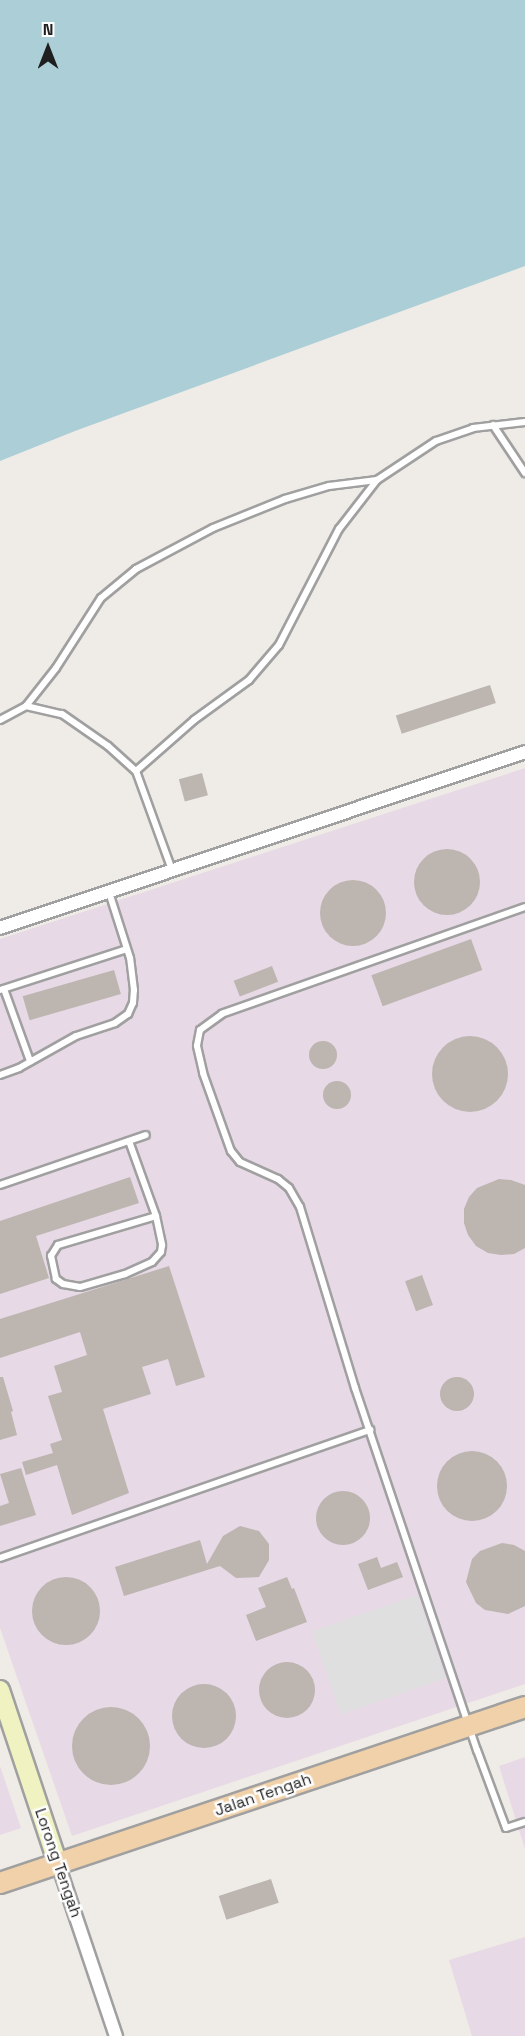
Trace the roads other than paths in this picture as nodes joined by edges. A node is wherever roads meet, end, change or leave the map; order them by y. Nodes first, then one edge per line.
1 (525, 423) edge
2 (493, 425) junction
3 (525, 473) edge
4 (377, 480) junction
5 (26, 706) junction
6 (2, 719) edge
7 (525, 752) edge
8 (136, 771) junction
9 (172, 870) junction
10 (109, 891) junction
11 (525, 907) edge
12 (0, 928) edge
13 (127, 949) junction
14 (2, 989) edge
15 (30, 1061) junction
16 (0, 1075) edge
17 (147, 1135) dead end
18 (129, 1141) junction
19 (0, 1185) edge
20 (156, 1216) junction
21 (370, 1430) junction
22 (0, 1558) edge
23 (0, 1690) edge
24 (525, 1707) edge
25 (468, 1726) junction
26 (525, 1822) edge
27 (58, 1864) junction
28 (0, 1883) edge
29 (116, 2036) edge

1 - 2 lane
2 - 3 lane
2 - 4 lane
4 - 5 lane
4 - 8 lane
5 - 6 lane
5 - 8 lane
7 - 9 street
8 - 9 lane
9 - 10 street
10 - 12 street
10 - 13 lane
11 - 21 lane
13 - 14 lane
13 - 15 lane
14 - 15 lane
15 - 16 lane
17 - 18 lane
18 - 19 lane
18 - 20 lane
20 - 20 lane
21 - 22 lane
21 - 25 lane
23 - 27 street, Lorong Tengah
24 - 25 main road, Jalan Tengah
25 - 26 lane
25 - 27 main road, Jalan Tengah
27 - 28 main road, Jalan Tengah
27 - 29 street, Lorong Tengah

